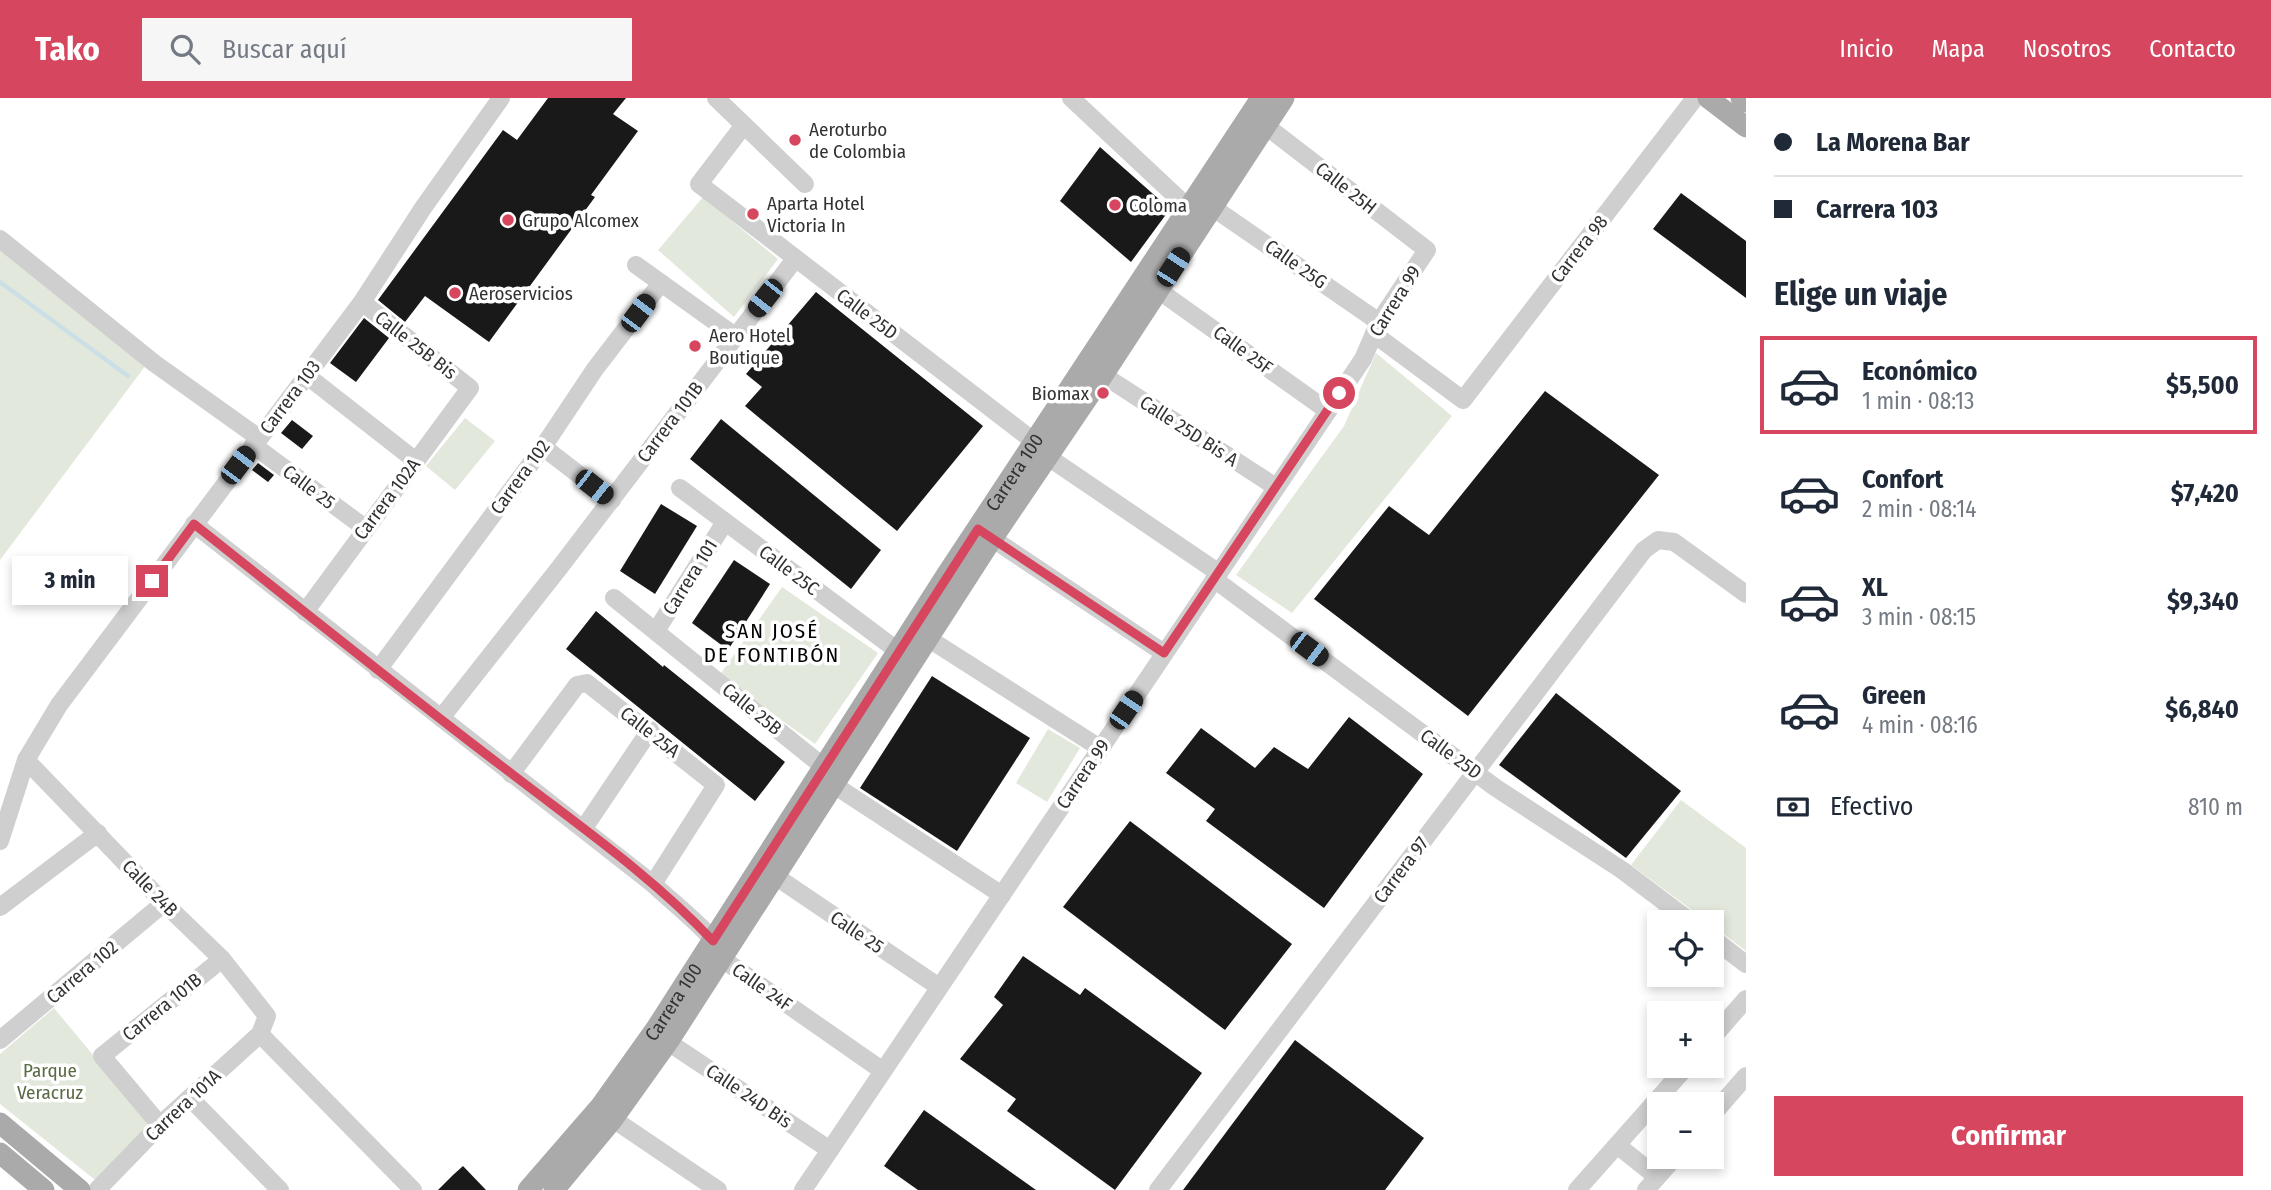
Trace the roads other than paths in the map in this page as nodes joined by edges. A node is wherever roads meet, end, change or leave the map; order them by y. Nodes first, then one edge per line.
1 (501, 98) edge
2 (716, 98) edge
3 (1071, 98) edge
4 (1261, 98) edge
5 (1284, 98) edge
6 (1695, 98) edge
7 (1708, 98) edge
8 (1741, 98) edge
9 (1746, 102) edge
10 (744, 125) junction
11 (1266, 126) junction
12 (1746, 127) edge
13 (805, 184) dead end
14 (1202, 212) junction
15 (0, 239) edge
16 (1427, 250) joint
17 (795, 259) junction
18 (636, 265) dead end
19 (661, 283) junction
20 (1158, 290) junction
21 (362, 302) junction
22 (1376, 328) junction
23 (735, 336) junction
24 (1103, 374) junction
25 (306, 375) junction
26 (470, 388) joint
27 (1463, 400) joint
28 (1328, 411) junction
29 (256, 441) junction
30 (543, 447) junction
31 (1042, 450) junction
32 (416, 461) junction
33 (1276, 487) junction
34 (680, 488) dead end
35 (612, 500) junction
36 (725, 522) junction
37 (194, 524) junction
38 (365, 528) junction
39 (985, 534) junction
40 (1216, 576) junction
41 (1746, 594) edge
42 (614, 598) dead end
43 (305, 612) junction
44 (656, 631) junction
45 (929, 639) junction
46 (898, 651) junction
47 (1164, 653) junction
48 (378, 670) junction
49 (441, 718) junction
50 (650, 730) junction
51 (1100, 748) junction
52 (26, 760) junction
53 (1475, 772) junction
54 (511, 774) junction
55 (830, 776) junction
56 (584, 828) junction
57 (98, 833) junction
58 (0, 841) edge
59 (775, 876) junction
60 (653, 884) junction
61 (1002, 895) junction
62 (164, 903) junction
63 (0, 907) edge
64 (1675, 910) edge
65 (1724, 947) edge
66 (718, 948) junction
67 (222, 959) junction
68 (1746, 964) edge
69 (939, 987) junction
70 (1746, 999) edge
71 (1724, 1024) edge
72 (263, 1027) junction
73 (0, 1040) edge
74 (668, 1042) junction
75 (883, 1071) junction
76 (1746, 1076) edge
77 (1676, 1078) edge
78 (190, 1098) junction
79 (1724, 1101) edge
80 (613, 1119) junction
81 (0, 1123) edge
82 (160, 1125) junction
83 (1617, 1145) junction
84 (830, 1150) junction
85 (0, 1153) edge
86 (1665, 1169) edge
87 (1652, 1184) edge
88 (34, 1187) edge
89 (80, 1190) edge
90 (97, 1190) edge
91 (280, 1190) edge
92 (413, 1190) edge
93 (528, 1190) edge
94 (554, 1190) edge
95 (718, 1190) edge
96 (803, 1190) edge
97 (1158, 1190) edge
98 (1577, 1190) edge

1 - 21 street, Carrera 103
2 - 10 street
3 - 14 street, Calle 25G
4 - 14 main road, Carrera 100
5 - 11 main road, Carrera 100
6 - 27 street, Carrera 98
7 - 12 main road
8 - 9 main road
10 - 13 street
10 - 17 street, Calle 25D
11 - 14 main road, Carrera 100
11 - 16 street, Calle 25H
14 - 20 main road, Carrera 100
14 - 22 street, Calle 25G
14 - 31 main road, Carrera 100
15 - 29 street, Calle 25
16 - 22 street, Carrera 99
17 - 23 street, Carrera 101B
17 - 31 street, Calle 25D
18 - 19 street
19 - 23 street
19 - 30 street, Carrera 102
20 - 24 main road, Carrera 100
20 - 28 street, Calle 25F
21 - 25 street, Carrera 103
21 - 26 street, Calle 25B Bis
22 - 27 street, Calle 25G
22 - 28 street, Carrera 99
23 - 35 street, Carrera 101B
24 - 31 main road, Carrera 100
24 - 33 street, Calle 25D Bis A
25 - 29 street, Carrera 103
25 - 32 street
26 - 32 street, Carrera 102A
28 - 33 street, Carrera 99
29 - 37 street, Carrera 103
29 - 38 street, Calle 25
30 - 35 street
30 - 48 street, Carrera 102
31 - 39 main road, Carrera 100
31 - 40 street, Calle 25D
32 - 38 street, Carrera 102A
33 - 40 street, Carrera 99
34 - 36 street, Calle 25C
35 - 49 street, Carrera 101B
36 - 44 street, Carrera 101
36 - 46 street, Calle 25C
37 - 43 street, Calle 24F
37 - 52 street, Carrera 103
38 - 43 street, Carrera 102A
39 - 45 main road, Carrera 100
39 - 46 main road, Carrera 100
39 - 47 street
40 - 47 street, Carrera 99
40 - 53 street, Calle 25D
41 - 53 street, Carrera 97
42 - 44 street, Calle 25B
43 - 48 street, Calle 24F
44 - 55 street, Calle 25B
45 - 51 street
45 - 55 main road, Carrera 100
46 - 55 main road, Carrera 100
47 - 51 street, Carrera 99
48 - 49 street, Calle 24F
49 - 54 street, Calle 24F
50 - 54 street, Calle 25A
50 - 56 street
50 - 60 street, Calle 25A
51 - 61 street, Carrera 99
52 - 57 street, Calle 24B
52 - 58 street, Carrera 103
53 - 64 street, Calle 25D
53 - 97 street, Carrera 97
54 - 56 street, Calle 24F
55 - 59 main road, Carrera 100
55 - 61 street, Calle 25B
55 - 66 main road, Carrera 100
56 - 60 street, Calle 24F
57 - 62 street, Calle 24B
57 - 63 street
59 - 66 main road, Carrera 100
59 - 69 street, Calle 25
60 - 66 street, Calle 24F
61 - 69 street, Carrera 99
62 - 67 street, Calle 24B
62 - 73 street, Carrera 102
65 - 68 street
66 - 74 main road, Carrera 100
66 - 75 street, Calle 24F
66 - 93 main road, Carrera 100
67 - 72 street, Calle 24B
67 - 82 street, Carrera 101B
69 - 75 street, Carrera 99
70 - 71 street
72 - 78 street, Carrera 101A
72 - 92 street, Calle 24B
74 - 80 main road, Carrera 100
74 - 84 street, Calle 24D Bis
75 - 84 street, Carrera 99
76 - 79 street
77 - 83 street
78 - 82 street, Carrera 101A
78 - 91 street
80 - 94 main road, Carrera 100
80 - 95 street
81 - 89 main road
82 - 90 street, Carrera 101A
83 - 87 street
83 - 98 street
84 - 96 street, Carrera 99
85 - 88 main road
86 - 87 street

